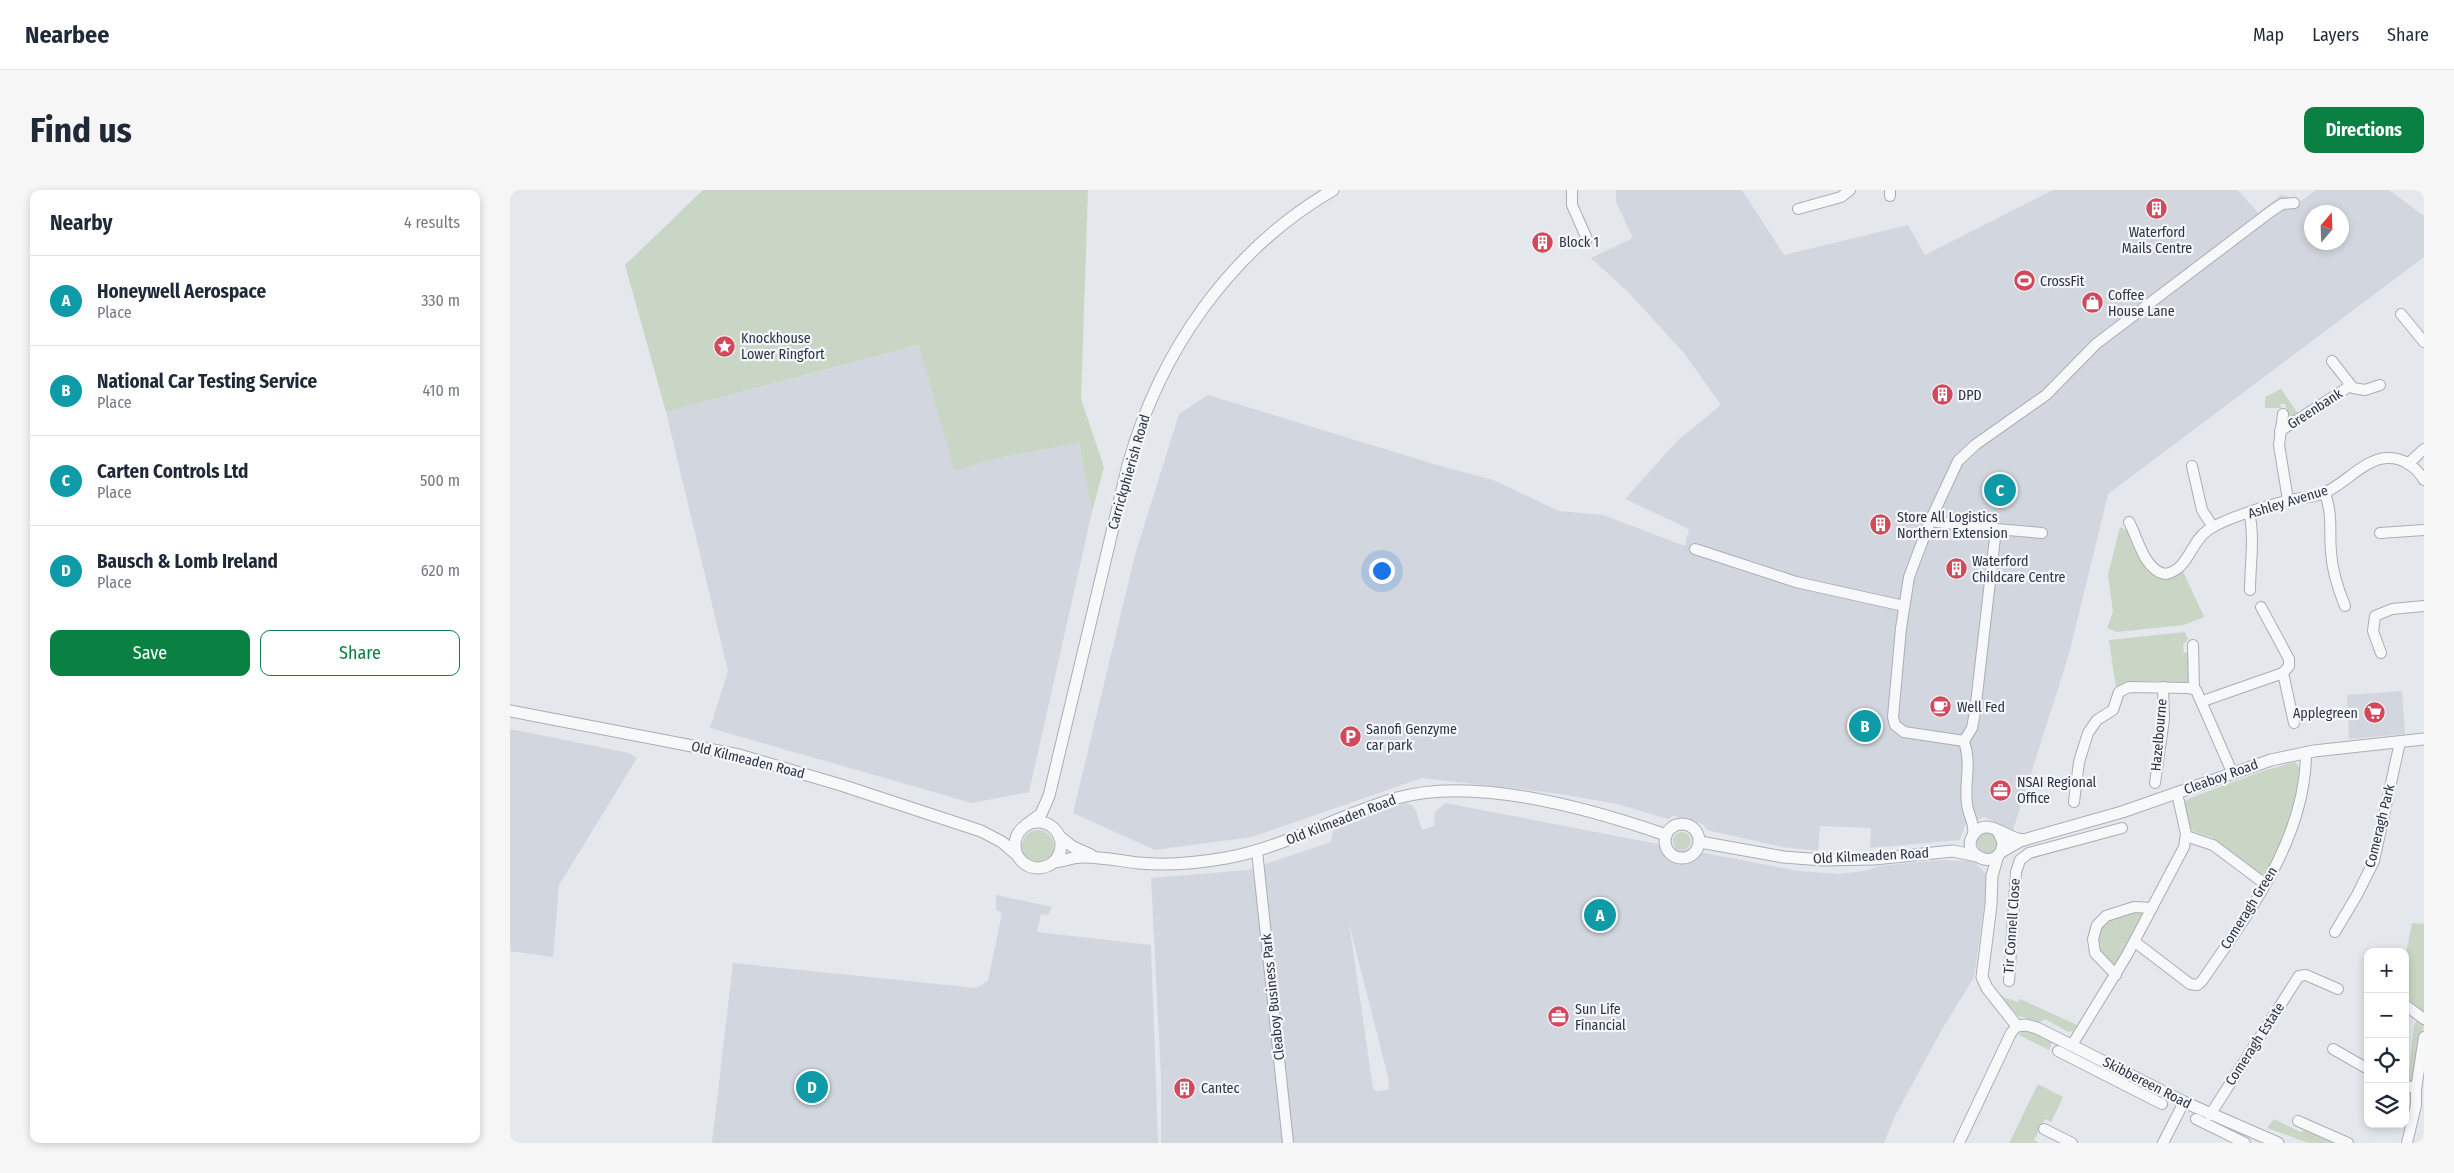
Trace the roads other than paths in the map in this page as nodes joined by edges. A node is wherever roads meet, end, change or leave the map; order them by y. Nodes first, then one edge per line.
1 (1333, 190) edge
2 (1572, 190) edge
3 (1850, 190) edge
4 (2294, 203) dead end
5 (1798, 209) dead end
6 (1587, 239) dead end
7 (2401, 314) dead end
8 (2422, 335) edge
9 (2332, 361) dead end
10 (2380, 385) dead end
11 (2350, 386) junction
12 (2283, 414) dead end
13 (2280, 431) junction
14 (2424, 449) edge
15 (2408, 464) junction
16 (2192, 466) dead end
17 (2424, 480) edge
18 (2325, 493) junction
19 (2288, 500) junction
20 (2249, 514) junction
21 (1930, 521) junction
22 (2129, 522) dead end
23 (2213, 527) junction
24 (1996, 529) junction
25 (2424, 530) edge
26 (2042, 533) dead end
27 (2380, 533) dead end
28 (1695, 549) dead end
29 (2250, 590) dead end
30 (1904, 606) junction
31 (2345, 606) dead end
32 (2424, 606) edge
33 (2261, 607) dead end
34 (2192, 645) dead end
35 (2381, 653) dead end
36 (2283, 673) junction
37 (2163, 688) junction
38 (2194, 689) junction
39 (2203, 701) junction
40 (510, 711) edge
41 (2294, 723) dead end
42 (2424, 739) edge
43 (1964, 742) junction
44 (2400, 742) junction
45 (2306, 752) junction
46 (2232, 772) junction
47 (2156, 784) dead end
48 (1050, 791) junction
49 (2177, 794) junction
50 (2074, 802) dead end
51 (1969, 812) junction
52 (2095, 820) junction
53 (1024, 827) junction
54 (2122, 828) dead end
55 (1994, 829) junction
56 (981, 831) junction
57 (1056, 833) junction
58 (2099, 834) junction
59 (1666, 835) junction
60 (1972, 836) junction
61 (2186, 836) junction
62 (2024, 840) junction
63 (1700, 842) junction
64 (1257, 851) junction
65 (1953, 851) junction
66 (1016, 854) junction
67 (1999, 854) junction
68 (1979, 857) junction
69 (1103, 858) junction
70 (1054, 862) junction
71 (1992, 876) junction
72 (2265, 884) junction
73 (2152, 908) junction
74 (2335, 932) dead end
75 (2135, 942) junction
76 (2116, 975) junction
77 (2009, 981) dead end
78 (2338, 989) dead end
79 (2409, 1008) edge
80 (2424, 1019) edge
81 (2017, 1026) junction
82 (2424, 1037) edge
83 (2072, 1045) junction
84 (2333, 1050) dead end
85 (2058, 1051) dead end
86 (2364, 1067) edge
87 (2117, 1075) junction
88 (2409, 1086) edge
89 (2416, 1089) junction
90 (2184, 1102) junction
91 (2162, 1104) dead end
92 (2210, 1114) junction
93 (2196, 1119) dead end
94 (2298, 1121) dead end
95 (2044, 1129) dead end
96 (2253, 1138) edge
97 (1288, 1143) edge
98 (1959, 1143) edge
99 (2072, 1143) edge
100 (2163, 1143) edge
101 (2244, 1143) edge
102 (2278, 1143) edge
103 (2348, 1143) edge
104 (2407, 1143) edge

1 - 48 street, Carrickphierish Road
2 - 6 street
3 - 5 street
4 - 21 street
7 - 8 street
9 - 11 street, Greenbank
10 - 11 street, Greenbank
11 - 13 street, Greenbank
12 - 13 street, Greenbank
13 - 19 street, Greenbank
14 - 15 street
15 - 17 street
15 - 18 street, Ashley Avenue
16 - 23 street
18 - 19 street, Ashley Avenue
18 - 31 street
19 - 20 street, Ashley Avenue
20 - 23 street, Ashley Avenue
20 - 29 street
21 - 24 street
21 - 30 street
22 - 23 street, Ashley Avenue
24 - 26 street
24 - 43 street
25 - 27 street
28 - 30 street
30 - 43 street
32 - 35 street
33 - 36 street
34 - 38 street
36 - 39 street
36 - 41 street
37 - 38 street, Hazelbourne
37 - 47 street, Hazelbourne
37 - 50 street, Hazelbourne
38 - 39 street
39 - 46 street
40 - 56 street, Old Kilmeaden Road
42 - 44 street, Cleaboy Road
43 - 51 street
44 - 45 street, Cleaboy Road
44 - 74 street, Comeragh Park
45 - 46 street, Cleaboy Road
45 - 72 street, Comeragh Green
46 - 49 street, Cleaboy Road
48 - 53 street, Carrickphierish Road
48 - 57 street, Carrickphierish Road
49 - 52 street, Cleaboy Road
49 - 61 street
51 - 55 street
51 - 60 street
52 - 58 street
52 - 62 street, Cleaboy Road
53 - 56 street, Old Kilmeaden Road
53 - 57 street
53 - 66 street
54 - 58 street, Tir Connell Close
55 - 60 street
55 - 62 street
55 - 67 street
56 - 66 street, Old Kilmeaden Road
57 - 69 street, Old Kilmeaden Road
57 - 70 street
58 - 77 street, Tir Connell Close
59 - 63 street
59 - 63 street
59 - 64 street, Old Kilmeaden Road
60 - 65 street
60 - 68 street
61 - 72 street
61 - 73 street
62 - 67 street, Cleaboy Road
63 - 65 street, Old Kilmeaden Road
64 - 69 street, Old Kilmeaden Road
64 - 97 street, Cleaboy Business Park
65 - 68 street, Old Kilmeaden Road
66 - 70 street
67 - 68 street
67 - 71 street
68 - 71 street
69 - 70 street, Old Kilmeaden Road
71 - 81 street
72 - 75 street, Comeragh Green
73 - 75 street
73 - 76 street
75 - 76 street
76 - 83 street
78 - 92 street, Comeragh Estate
79 - 80 street
81 - 83 street, Skibbereen Road
81 - 98 street
82 - 89 street
83 - 87 street, Skibbereen Road
84 - 86 street
85 - 87 street, Skibbereen Road
87 - 90 street, Skibbereen Road
87 - 91 street, Skibbereen Road
88 - 89 street
89 - 104 street
90 - 92 street, Skibbereen Road
90 - 100 street
92 - 96 street, Skibbereen Road
93 - 101 street, Skibbereen Road
94 - 103 street
95 - 99 street
96 - 102 street, Skibbereen Road

